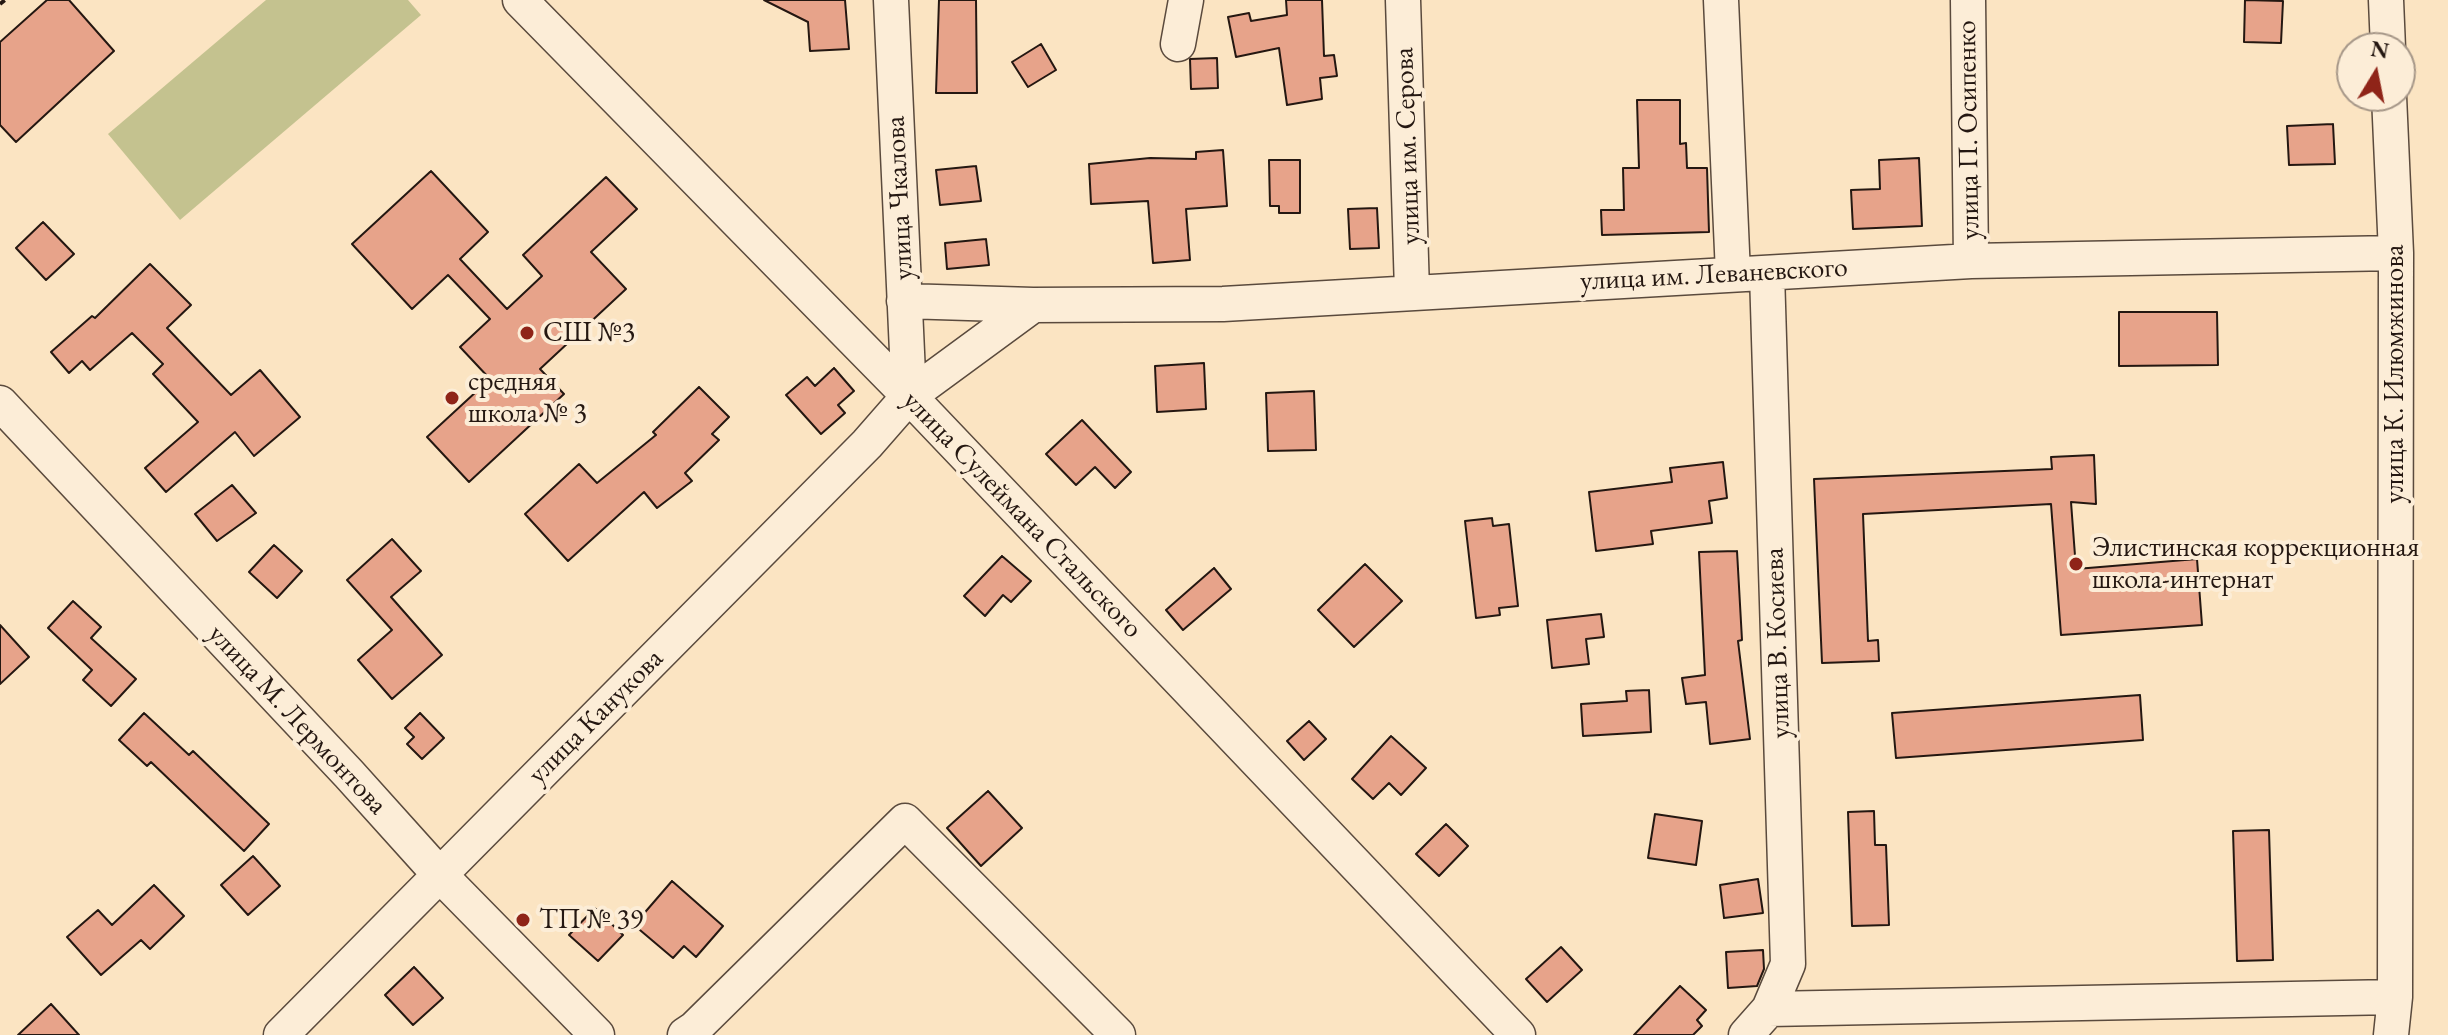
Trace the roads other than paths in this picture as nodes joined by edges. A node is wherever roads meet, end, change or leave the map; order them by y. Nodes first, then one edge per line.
1 (520, 0) edge
2 (891, 0) edge
3 (1186, 0) edge
4 (1403, 0) edge
5 (1721, 0) edge
6 (1968, 0) edge
7 (2386, 0) edge
8 (2387, 32) edge
9 (1178, 44) dead end
10 (2390, 112) edge
11 (2396, 253) junction
12 (1971, 261) junction
13 (1750, 274) junction
14 (1412, 291) junction
15 (904, 301) junction
16 (1033, 305) junction
17 (909, 396) junction
18 (0, 403) edge
19 (439, 874) junction
20 (2395, 997) junction
21 (1769, 1009) junction
22 (281, 1035) edge
23 (597, 1035) edge
24 (685, 1035) edge
25 (1118, 1035) edge
26 (1518, 1035) edge
27 (1746, 1035) edge
28 (2391, 1035) edge

1 - 17 street, улица Сулеймана Стальского
2 - 15 street, улица Чкалова
3 - 9 street
4 - 14 street, улица им. Серова
5 - 13 street
6 - 12 street, улица П. Осипенко
7 - 8 street
10 - 11 street, улица К. Илюмжинова
11 - 12 street, улица им. Леваневского
11 - 20 street, улица К. Илюмжинова
12 - 13 street, улица им. Леваневского
13 - 14 street, улица им. Леваневского
13 - 21 street, улица В. Косиева
14 - 16 street, улица им. Леваневского
15 - 16 street, улица им. Леваневского
15 - 17 street, улица Чкалова
16 - 17 street
17 - 19 street, улица Канукова
17 - 26 street, улица Сулеймана Стальского
18 - 19 street, улица М. Лермонтова
19 - 22 street, улица Канукова
19 - 23 street, улица М. Лермонтова
20 - 21 street
20 - 28 street, улица К. Илюмжинова
21 - 27 street, улица В. Косиева
24 - 25 street

